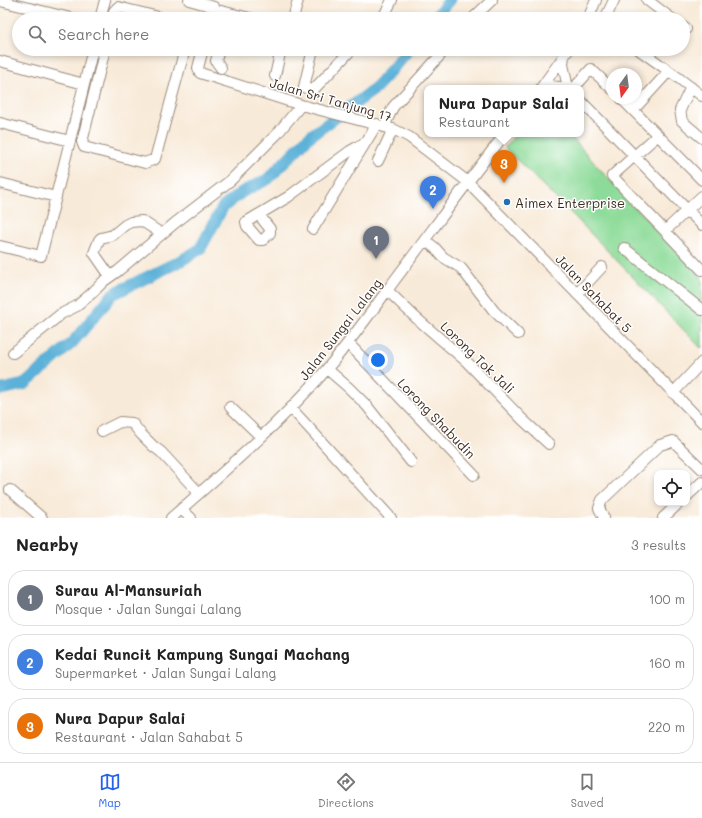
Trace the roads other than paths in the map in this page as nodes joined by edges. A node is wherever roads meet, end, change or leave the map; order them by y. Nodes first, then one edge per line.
1 (0, 0) edge
2 (105, 0) edge
3 (189, 0) edge
4 (298, 0) edge
5 (392, 0) edge
6 (492, 0) edge
7 (596, 0) edge
8 (614, 0) edge
9 (647, 0) edge
10 (214, 5) edge
11 (47, 12) edge
12 (102, 12) edge
13 (114, 12) edge
14 (136, 12) edge
15 (223, 12) edge
16 (295, 12) edge
17 (387, 12) edge
18 (479, 12) edge
19 (591, 12) edge
20 (609, 12) edge
21 (663, 12) edge
22 (91, 56) edge
23 (103, 56) edge
24 (183, 56) edge
25 (201, 56) edge
26 (217, 56) edge
27 (279, 56) edge
28 (311, 56) edge
29 (345, 56) edge
30 (440, 56) edge
31 (564, 56) edge
32 (565, 56) edge
33 (648, 56) edge
34 (0, 62) edge
35 (221, 68) dead end
36 (669, 71) junction
37 (553, 72) junction
38 (275, 76) dead end
39 (606, 83) edge
40 (84, 84) junction
41 (543, 85) edge
42 (565, 85) edge
43 (567, 85) edge
44 (577, 85) edge
45 (691, 87) junction
46 (702, 96) edge
47 (584, 104) edge
48 (627, 104) edge
49 (301, 105) junction
50 (638, 105) dead end
51 (0, 123) edge
52 (385, 127) junction
53 (658, 135) junction
54 (503, 137) edge
55 (702, 138) edge
56 (70, 141) junction
57 (366, 142) junction
58 (634, 155) junction
59 (378, 161) dead end
60 (702, 180) edge
61 (468, 182) junction
62 (0, 183) edge
63 (702, 196) edge
64 (56, 197) junction
65 (687, 210) junction
66 (259, 215) dead end
67 (702, 225) edge
68 (313, 229) dead end
69 (665, 231) junction
70 (162, 234) junction
71 (425, 240) junction
72 (0, 246) edge
73 (624, 248) dead end
74 (602, 267) dead end
75 (702, 270) edge
76 (110, 276) junction
77 (387, 290) junction
78 (577, 294) junction
79 (702, 310) edge
80 (518, 334) dead end
81 (348, 343) junction
82 (13, 353) dead end
83 (701, 367) edge
84 (326, 369) junction
85 (673, 393) junction
86 (230, 407) dead end
87 (291, 408) junction
88 (702, 422) edge
89 (102, 431) dead end
90 (261, 437) junction
91 (548, 444) dead end
92 (411, 462) dead end
93 (702, 469) edge
94 (474, 475) dead end
95 (702, 482) edge
96 (10, 490) dead end
97 (199, 493) junction
98 (690, 493) edge
99 (676, 506) edge
100 (181, 509) junction
101 (42, 518) edge
102 (171, 518) edge
103 (191, 518) edge
104 (391, 518) edge
105 (604, 518) edge
106 (663, 518) edge

1 - 11 street
2 - 12 street
3 - 10 street
4 - 16 street
5 - 17 street
6 - 18 street
7 - 19 street
8 - 20 street
9 - 21 street
10 - 15 street
13 - 14 street
22 - 40 street
23 - 24 street
25 - 49 street, Jalan Sri Tanjung 17
26 - 35 street
27 - 38 street
28 - 29 street
30 - 52 street
31 - 37 street
32 - 43 street
33 - 36 street
34 - 40 street
36 - 45 street
36 - 50 street
37 - 41 street
37 - 42 street
39 - 44 street
40 - 56 street
45 - 46 street
45 - 55 street
47 - 58 street
48 - 53 street
49 - 52 street, Jalan Sri Tanjung 17
49 - 70 street
51 - 56 street
52 - 57 street
52 - 59 street
52 - 61 street, Jalan Sri Tanjung 17
53 - 58 street
53 - 60 street
54 - 61 street, Jalan Sungai Lalang
56 - 64 street
57 - 66 street
57 - 68 street
58 - 65 street
58 - 69 street
61 - 71 street, Jalan Sungai Lalang
61 - 78 street, Jalan Sahabat 5
62 - 64 street
63 - 65 street
64 - 72 street
65 - 67 street
65 - 69 street
69 - 75 street
70 - 76 street
70 - 76 street
71 - 77 street, Jalan Sungai Lalang
71 - 80 street
73 - 79 street
74 - 78 street
76 - 82 street
77 - 81 street, Jalan Sungai Lalang
77 - 91 street, Lorong Tok Jali
78 - 85 street, Jalan Sahabat 5
81 - 84 street, Jalan Sungai Lalang
81 - 94 street, Lorong Shabudin
83 - 85 street
84 - 87 street, Jalan Sungai Lalang
84 - 92 street
85 - 88 street, Jalan Sahabat 5
86 - 90 street
87 - 90 street, Jalan Sungai Lalang
87 - 104 street
89 - 97 street
90 - 97 street, Jalan Sungai Lalang
93 - 105 street
95 - 98 street
96 - 101 street
97 - 100 street, Jalan Sungai Lalang
99 - 106 street
100 - 102 street, Jalan Sungai Lalang
100 - 103 street

